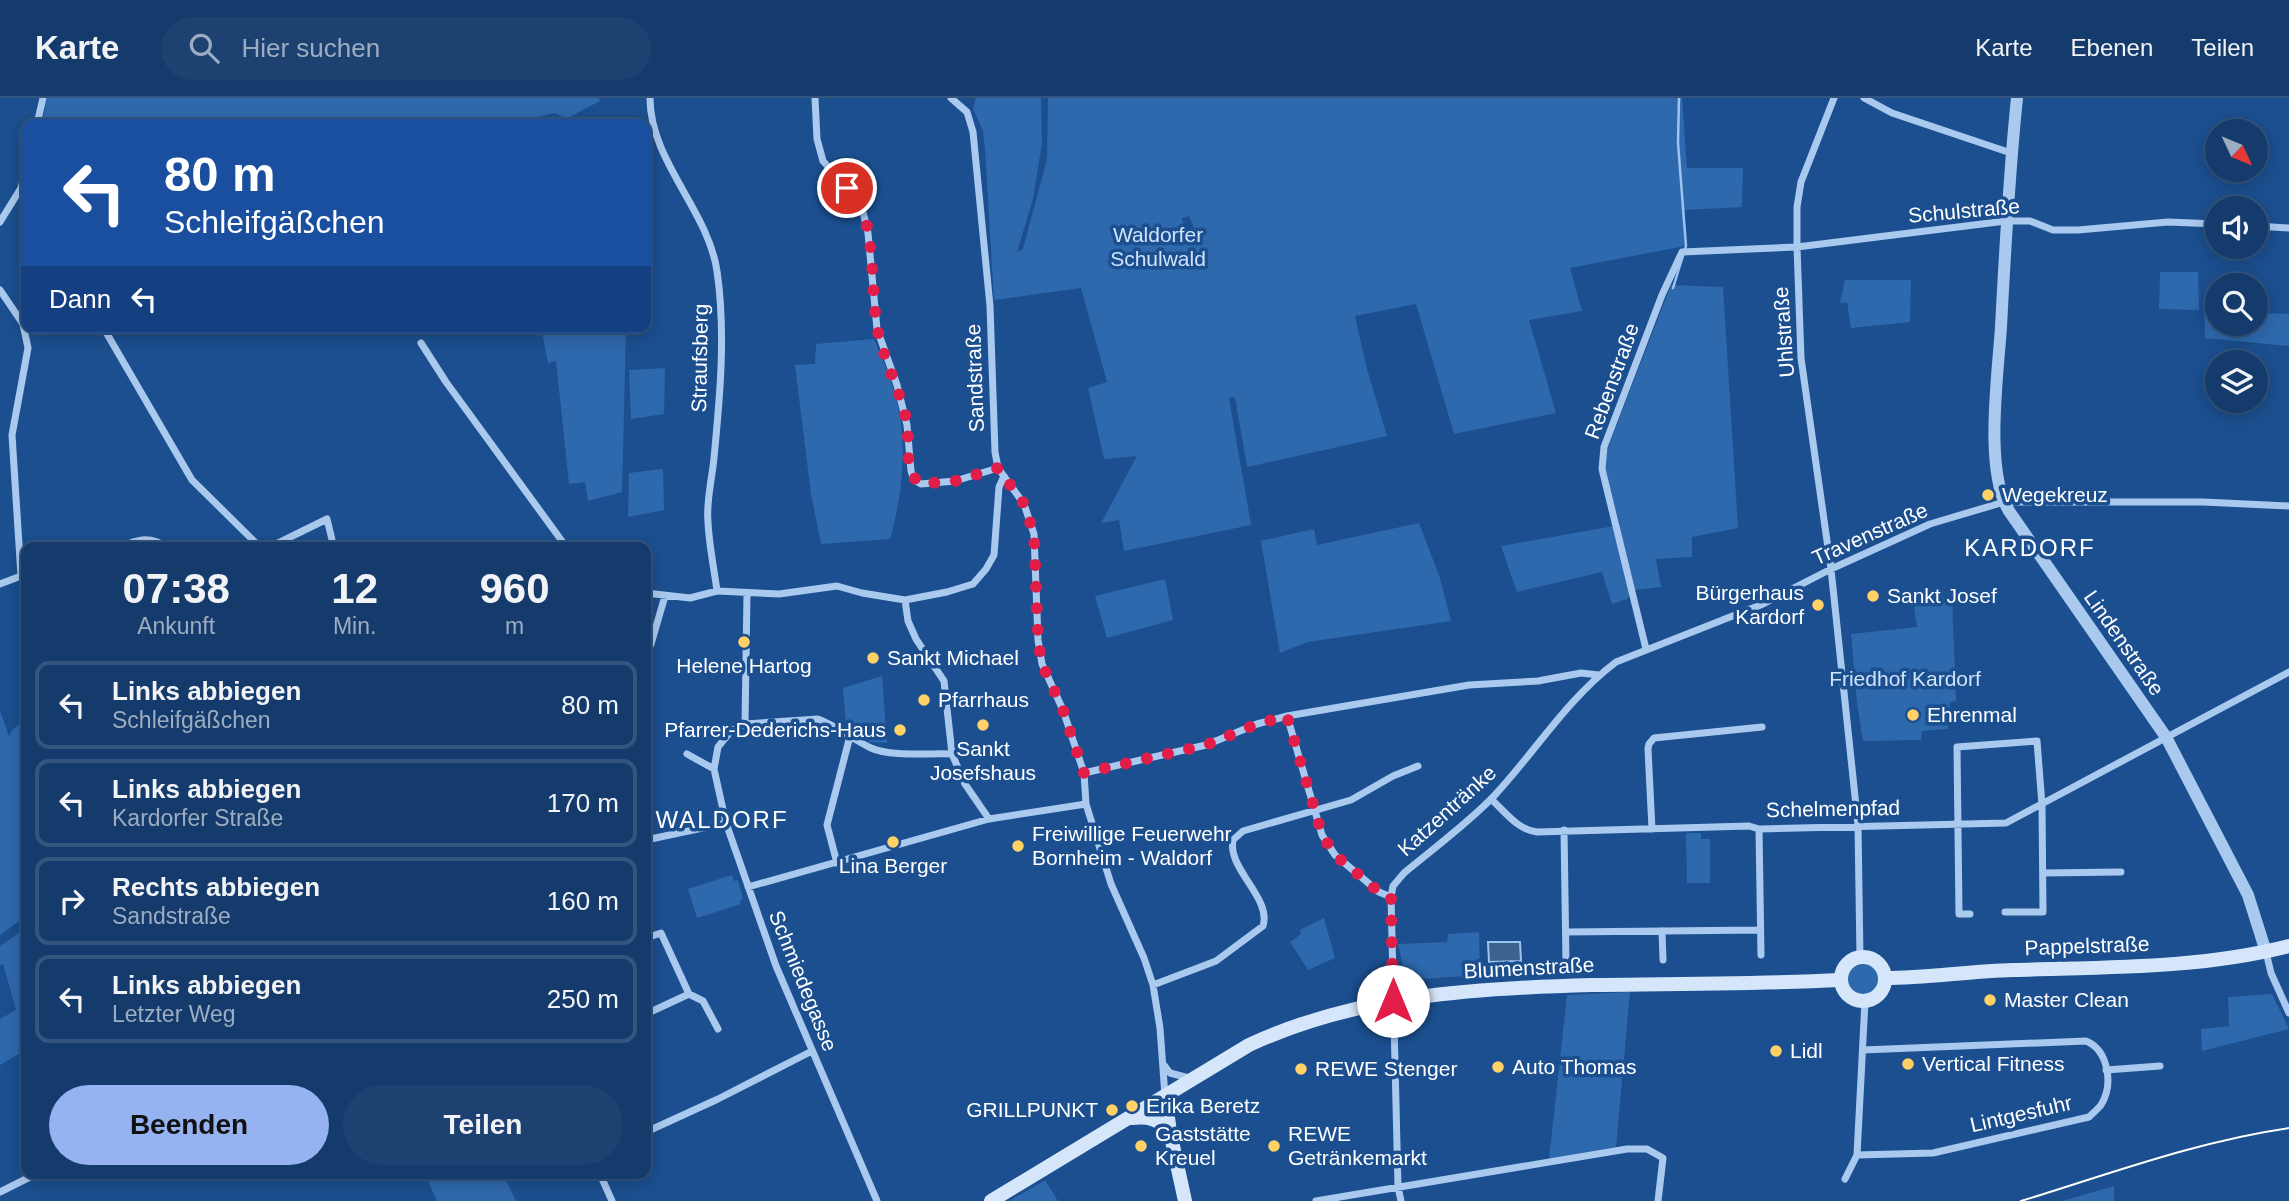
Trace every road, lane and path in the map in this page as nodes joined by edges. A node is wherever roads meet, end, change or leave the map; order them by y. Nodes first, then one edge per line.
1 (43, 98) edge
2 (650, 98) edge
3 (815, 98) edge
4 (951, 98) edge
5 (1834, 98) edge
6 (1864, 98) edge
7 (2017, 98) edge
8 (38, 119) edge
9 (2011, 153) junction
10 (21, 188) edge
11 (2006, 221) junction
12 (0, 222) edge
13 (2205, 224) edge
14 (2268, 227) edge
15 (2289, 228) edge
16 (1797, 247) junction
17 (1684, 252) joint
18 (0, 290) edge
19 (21, 321) edge
20 (24, 333) edge
21 (106, 333) edge
22 (421, 344) dead end
23 (998, 468) junction
24 (1004, 477) junction
25 (2004, 502) junction
26 (2289, 506) edge
27 (21, 542) edge
28 (131, 542) edge
29 (157, 542) edge
30 (255, 542) edge
31 (280, 542) edge
32 (333, 542) edge
33 (563, 542) edge
34 (1831, 569) junction
35 (21, 577) edge
36 (0, 584) edge
37 (717, 591) junction
38 (651, 594) edge
39 (747, 594) junction
40 (665, 596) junction
41 (905, 600) junction
42 (651, 645) edge
43 (1646, 649) junction
44 (2289, 672) edge
45 (1599, 675) junction
46 (1287, 716) junction
47 (745, 724) junction
48 (1762, 727) dead end
49 (850, 736) junction
50 (2166, 737) junction
51 (687, 754) dead end
52 (952, 754) junction
53 (1418, 766) dead end
54 (714, 769) junction
55 (1084, 773) junction
56 (1491, 799) junction
57 (1086, 804) junction
58 (2042, 805) junction
59 (1314, 810) junction
60 (989, 819) junction
61 (726, 823) junction
62 (1959, 823) junction
63 (1858, 825) junction
64 (1652, 829) junction
65 (1759, 829) junction
66 (1564, 830) junction
67 (651, 839) edge
68 (837, 863) junction
69 (2121, 872) dead end
70 (2043, 873) junction
71 (748, 887) junction
72 (1391, 897) junction
73 (2005, 912) dead end
74 (1970, 914) dead end
75 (1760, 930) junction
76 (1662, 931) junction
77 (1566, 932) junction
78 (651, 936) edge
79 (2289, 946) edge
80 (2266, 951) junction
81 (1761, 955) dead end
82 (1860, 958) junction
83 (1663, 960) dead end
84 (1566, 963) dead end
85 (1885, 978) junction
86 (1841, 980) junction
87 (1153, 985) junction
88 (689, 994) junction
89 (1393, 1001) junction
90 (1864, 1001) junction
91 (651, 1012) edge
92 (2289, 1013) edge
93 (718, 1029) dead end
94 (1863, 1050) junction
95 (812, 1051) junction
96 (1163, 1065) junction
97 (2160, 1066) dead end
98 (2106, 1070) junction
99 (1193, 1078) junction
100 (1165, 1096) junction
101 (1132, 1118) junction
102 (651, 1130) edge
103 (1170, 1132) junction
104 (1857, 1156) junction
105 (26, 1179) edge
106 (602, 1179) edge
107 (1846, 1179) dead end
108 (1398, 1187) junction
109 (0, 1192) edge
110 (612, 1201) edge
111 (877, 1201) edge
112 (991, 1201) edge
113 (1185, 1201) edge
114 (1316, 1201) edge
115 (1401, 1201) edge
116 (1658, 1201) edge

1 - 8 street
2 - 37 street, Straufsberg
3 - 23 street
4 - 23 street, Sandstraße
5 - 16 street, Uhlstraße
6 - 9 street
7 - 9 street, Lindenstraße
9 - 11 street, Lindenstraße
10 - 12 street
11 - 13 street, Schulstraße
11 - 16 street, Schulstraße
11 - 25 street, Lindenstraße
14 - 15 street
16 - 17 street, Schulstraße
16 - 34 street, Uhlstraße
17 - 43 street, Rebenstraße
18 - 19 street
20 - 27 street
21 - 30 street
22 - 33 street
23 - 24 street, Sandstraße
24 - 41 street
24 - 55 street, Sandstraße
25 - 26 street, Travenstraße
25 - 34 street, Travenstraße
25 - 50 street, Lindenstraße
28 - 29 street
31 - 32 street
34 - 43 street, Travenstraße
34 - 63 street, Uhlstraße
35 - 36 street
37 - 39 street
37 - 40 street
38 - 40 street
39 - 41 street
39 - 47 street
40 - 42 street
41 - 52 street
43 - 45 street, Travenstraße
44 - 50 street, Schelmenpfad
45 - 46 street
45 - 56 street, Katzentränke
46 - 55 street
46 - 59 street
47 - 49 street
47 - 54 street
48 - 64 street
49 - 52 street
49 - 68 street
50 - 58 street, Schelmenpfad
50 - 80 street, Lindenstraße
51 - 54 street
52 - 60 street
53 - 59 street
54 - 61 street, Schmiedegasse
55 - 57 street, Sandstraße
56 - 66 street, Schelmenpfad
56 - 72 street, Katzentränke
57 - 60 street
57 - 87 street, Sandstraße
58 - 62 street, Schelmenpfad
58 - 62 street
58 - 70 street
59 - 72 street
59 - 87 street
60 - 68 street
61 - 67 street
61 - 71 street, Schmiedegasse
62 - 63 street, Schelmenpfad
62 - 74 street
63 - 65 street, Schelmenpfad
63 - 82 street, Uhlstraße
64 - 65 street, Schelmenpfad
64 - 66 street, Schelmenpfad
65 - 75 street
66 - 77 street
68 - 71 street
69 - 70 street
70 - 73 street
71 - 95 street, Schmiedegasse
72 - 89 street
75 - 76 street
75 - 81 street
76 - 77 street
76 - 83 street
77 - 84 street
78 - 88 street
79 - 80 main road, Pappelstraße
80 - 85 main road, Pappelstraße
80 - 92 street
82 - 85 main road
82 - 86 main road
85 - 90 main road
86 - 89 main road, Blumenstraße
86 - 90 main road
87 - 96 street, Sandstraße
88 - 91 street
88 - 93 street
89 - 99 main road, Blumenstraße
89 - 108 street
90 - 94 street
94 - 98 street
94 - 104 street
95 - 102 street
95 - 111 street, Schmiedegasse
96 - 99 street
96 - 100 street, Sandstraße
97 - 98 street
98 - 104 street, Lintgesfuhr
99 - 100 main road, Blumenstraße
100 - 101 main road, Blumenstraße
100 - 103 main road
101 - 103 main road
101 - 112 main road, Blumenstraße
103 - 113 main road
104 - 107 street
105 - 109 street
106 - 110 street
108 - 114 street
108 - 115 street
108 - 116 street

